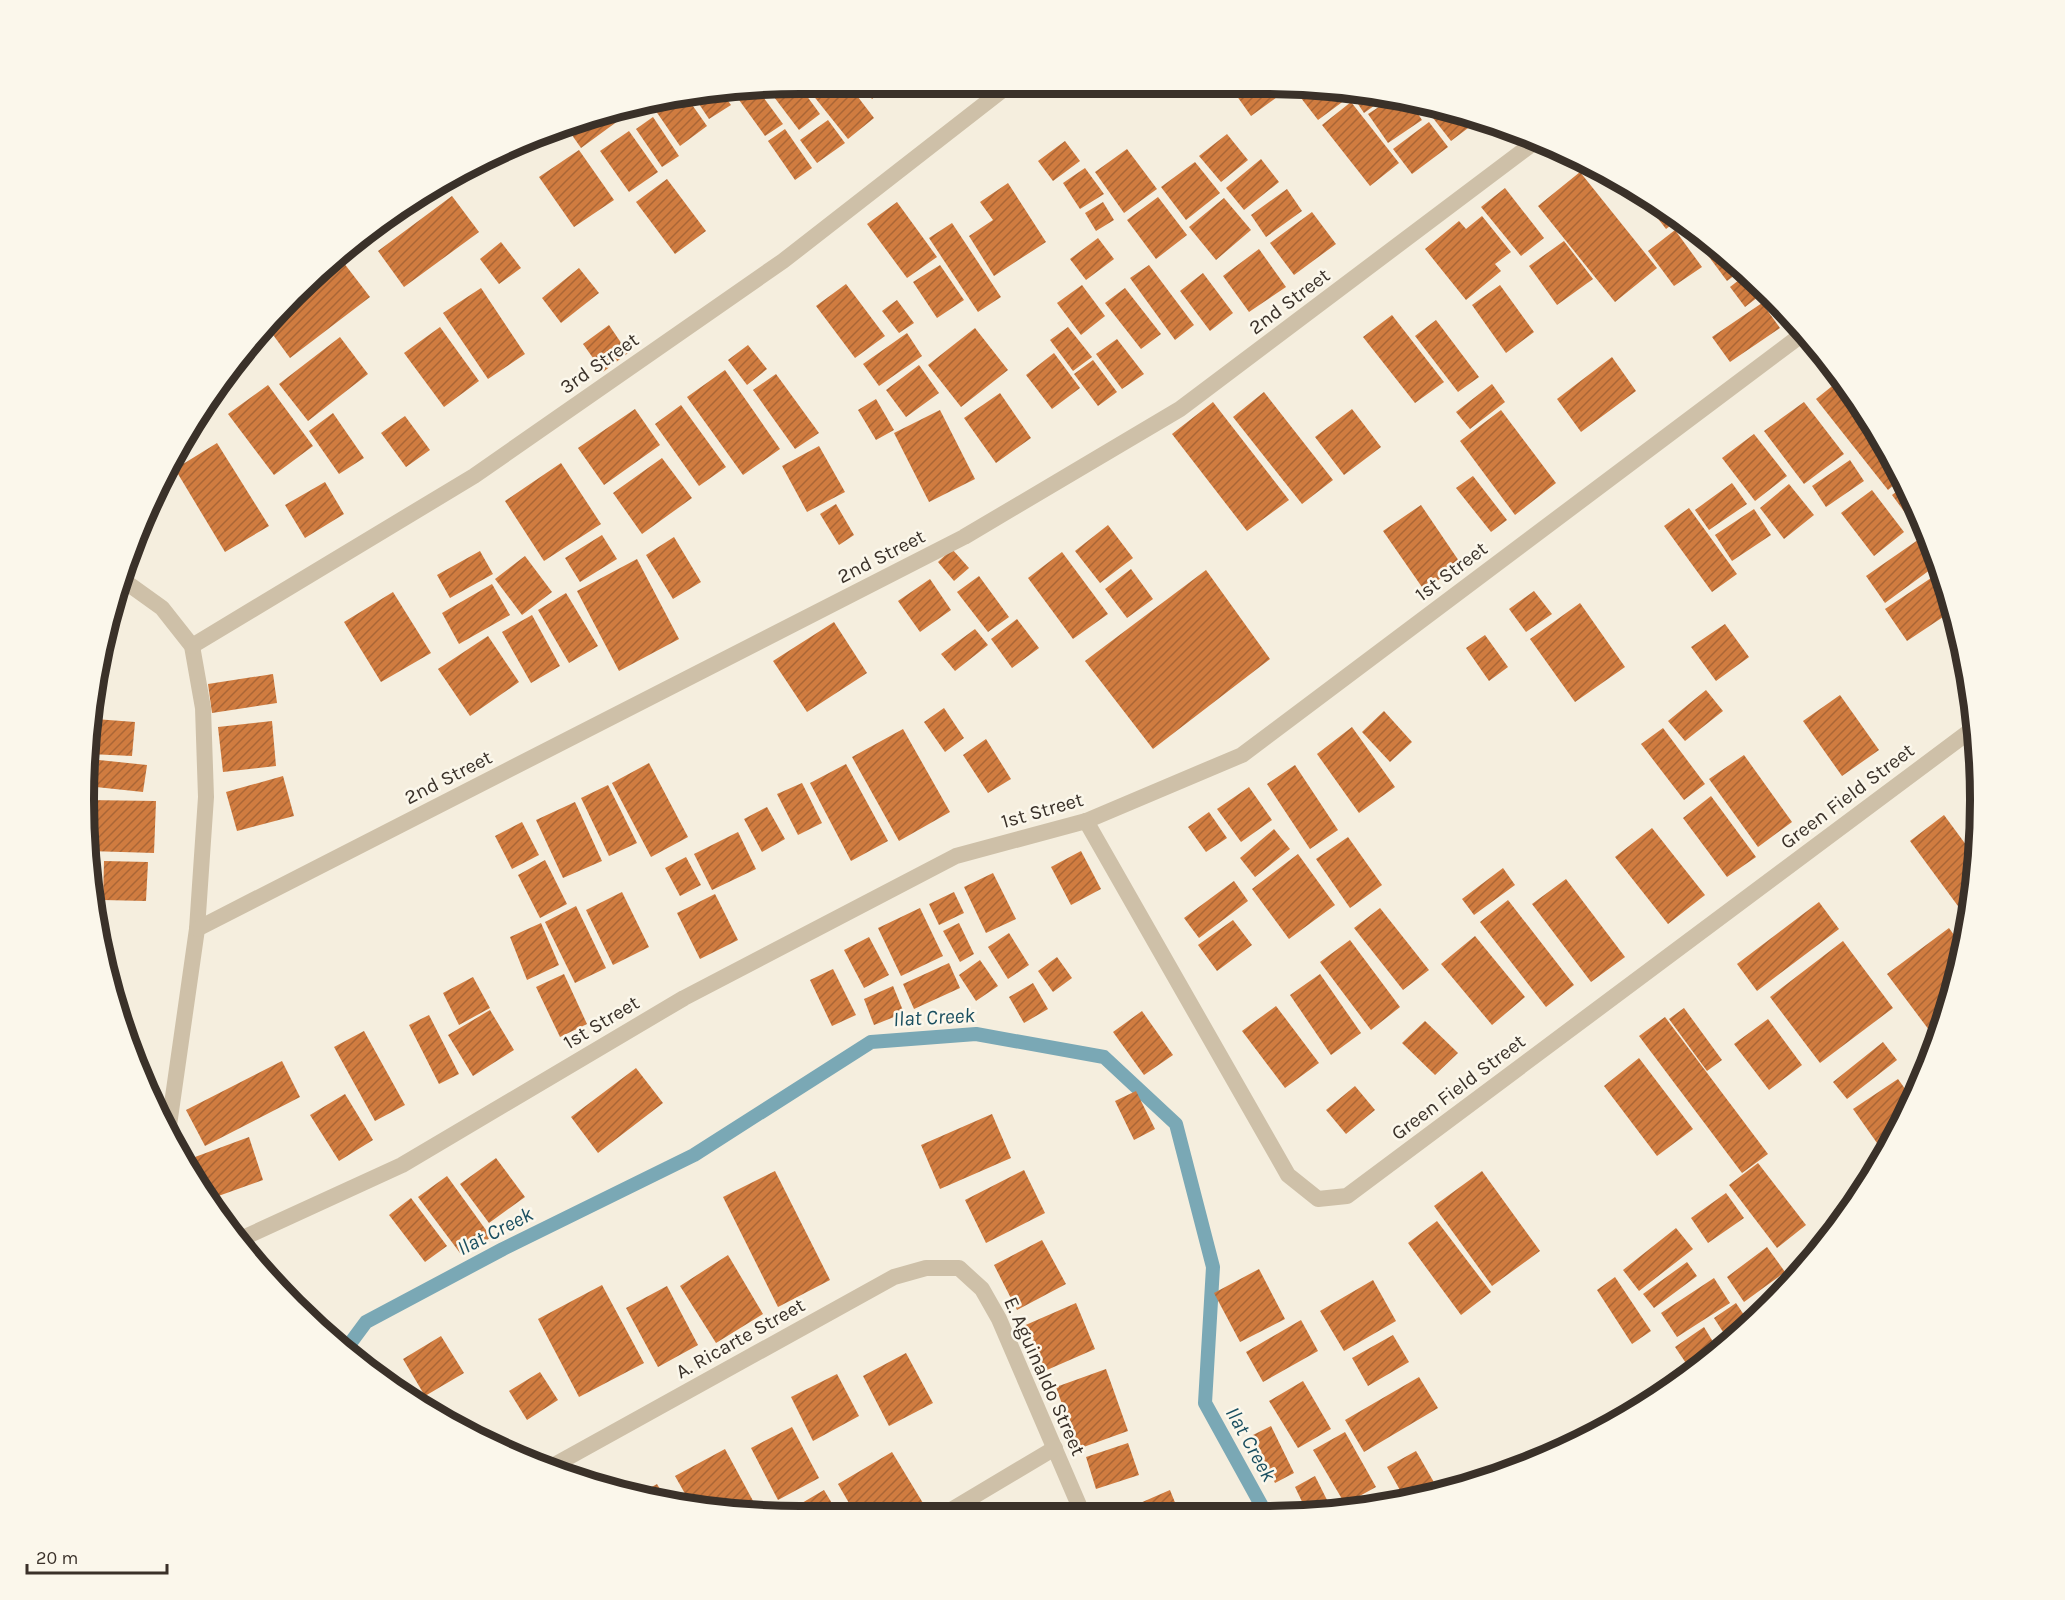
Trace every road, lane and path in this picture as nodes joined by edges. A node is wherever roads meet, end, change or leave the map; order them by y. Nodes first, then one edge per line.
1 (997, 94) edge
2 (1529, 146) edge
3 (1797, 338) edge
4 (129, 584) edge
5 (192, 646) junction
6 (1967, 733) edge
7 (1086, 821) junction
8 (197, 929) junction
9 (170, 1118) edge
10 (246, 1236) edge
11 (958, 1268) joint
12 (1055, 1448) junction
13 (559, 1463) edge
14 (958, 1506) edge
15 (1079, 1506) edge

1 - 5 street, 3rd Street
2 - 8 street, 2nd Street
3 - 7 street, 1st Street
4 - 5 street
5 - 8 street
6 - 7 street, Green Field Street
7 - 10 street, 1st Street
8 - 9 street
11 - 12 street, E. Aguinaldo Street
11 - 13 street, A. Ricarte Street
12 - 14 street
12 - 15 street, E. Aguinaldo Street

